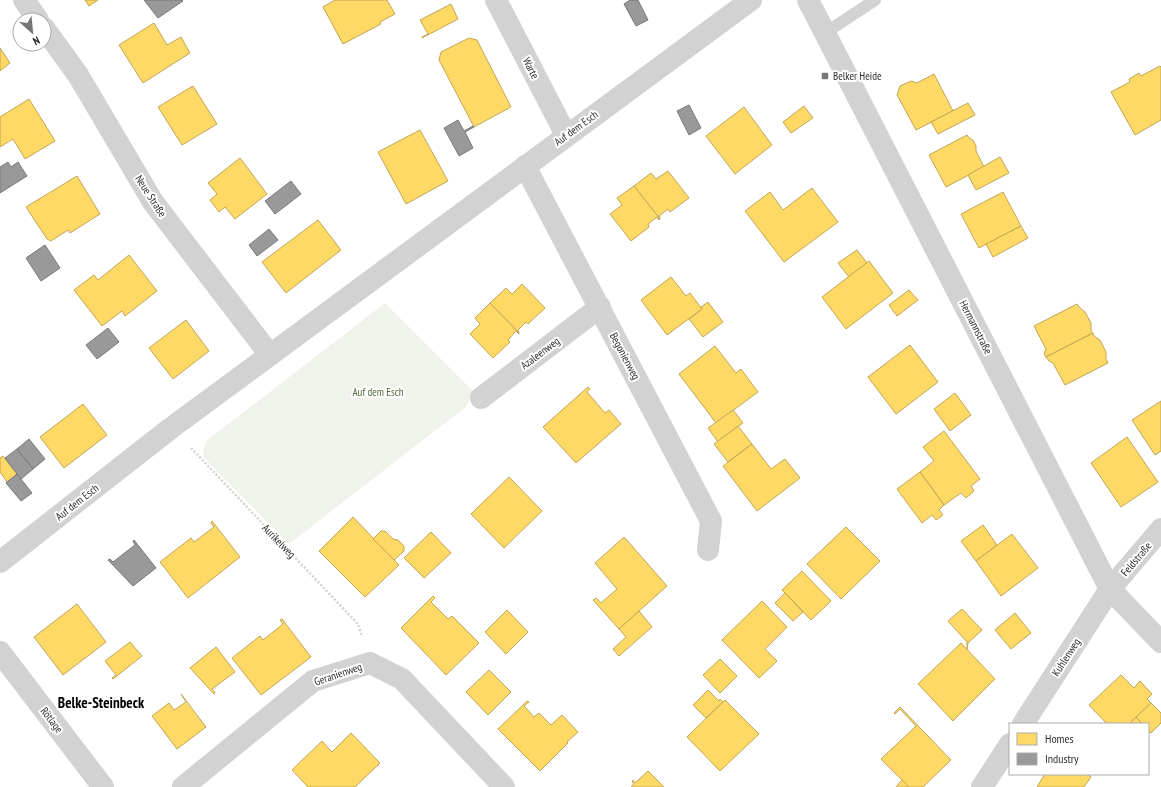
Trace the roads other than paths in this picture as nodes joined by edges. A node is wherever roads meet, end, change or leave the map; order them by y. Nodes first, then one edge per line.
1 (24, 0) edge
2 (496, 0) edge
3 (751, 0) edge
4 (808, 0) edge
5 (875, 0) edge
6 (32, 12) edge
7 (825, 33) junction
8 (52, 39) edge
9 (566, 135) junction
10 (525, 166) junction
11 (600, 307) junction
12 (270, 355) junction
13 (481, 398) dead end
14 (1161, 529) edge
15 (708, 550) dead end
16 (0, 562) edge
17 (1110, 589) junction
18 (1161, 642) edge
19 (0, 652) edge
20 (1024, 723) edge
21 (1009, 746) edge
22 (103, 787) edge
23 (183, 787) edge
24 (504, 787) edge
25 (982, 787) edge

1 - 6 street
2 - 9 street, Warte
3 - 9 street, Auf dem Esch
4 - 7 street, Hermannstraße
5 - 7 lane
7 - 17 street, Hermannstraße
8 - 12 street, Neue Straße
9 - 10 street, Auf dem Esch
10 - 11 street, Begonienweg
10 - 12 street, Auf dem Esch
11 - 13 street, Azaleenweg
11 - 15 street, Begonienweg
12 - 16 street, Auf dem Esch
14 - 17 street, Feldstraße
17 - 18 street, Hermannstraße
17 - 20 street, Kuhlenweg
19 - 22 street, Rötlage
21 - 25 street
23 - 24 street, Geranienweg

